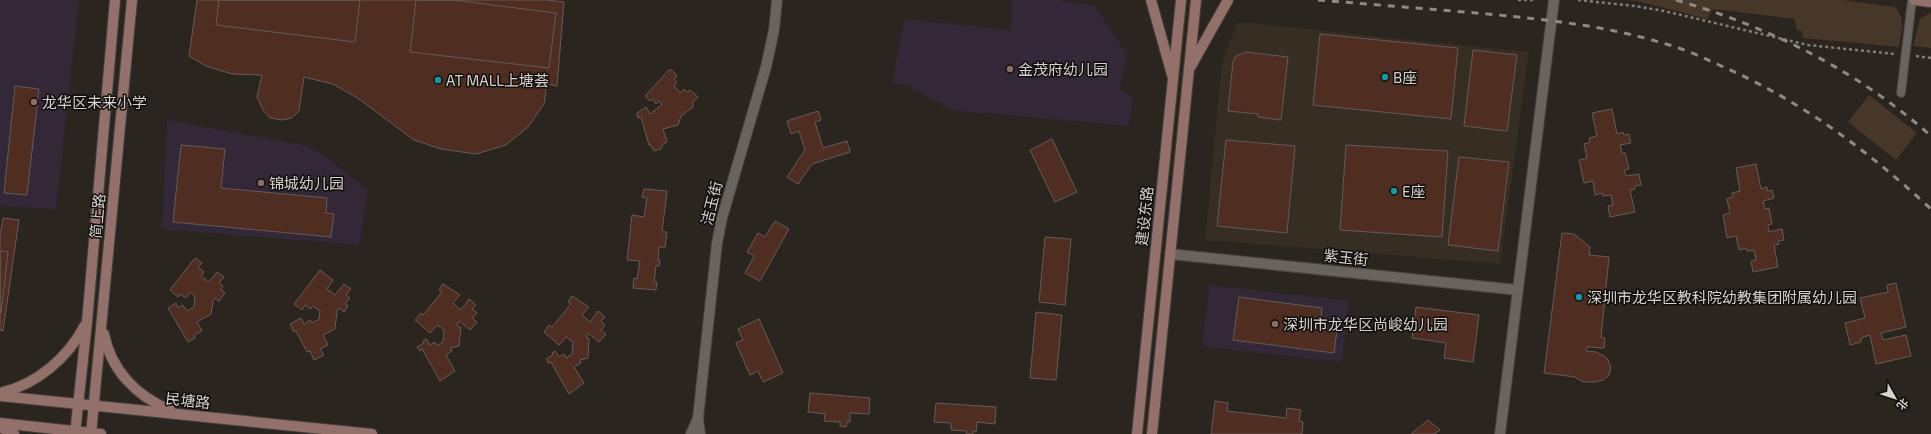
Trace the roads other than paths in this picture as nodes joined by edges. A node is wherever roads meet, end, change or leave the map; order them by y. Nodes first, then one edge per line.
1 (115, 0) edge
2 (132, 0) edge
3 (777, 0) edge
4 (1151, 0) edge
5 (1181, 0) edge
6 (1196, 0) edge
7 (1228, 0) edge
8 (1554, 0) edge
9 (1913, 0) edge
10 (1931, 2) edge
11 (1189, 69) junction
12 (1173, 81) junction
13 (1901, 93) dead end
14 (1170, 254) junction
15 (1518, 290) junction
16 (87, 322) junction
17 (103, 322) junction
18 (0, 395) edge
19 (78, 404) junction
20 (94, 406) junction
21 (182, 414) junction
22 (698, 418) junction
23 (0, 423) edge
24 (0, 427) edge
25 (75, 433) edge
26 (14, 434) edge
27 (94, 434) edge
28 (372, 434) edge
29 (691, 434) edge
30 (700, 434) edge
31 (1137, 434) edge
32 (1152, 434) edge
33 (1500, 434) edge

1 - 16 main road, 简上路
2 - 17 main road, 简上路
3 - 22 street, 洁玉街
4 - 12 main road
5 - 12 main road, 建设东路
6 - 11 main road, 建设东路
7 - 11 main road
8 - 15 street
9 - 10 main road
9 - 13 lane
11 - 14 main road, 建设东路
12 - 31 main road, 建设东路
14 - 15 street, 紫玉街
14 - 32 main road, 建设东路
15 - 33 street
16 - 18 main road
16 - 19 main road, 简上路
17 - 20 main road, 简上路
17 - 21 main road
18 - 19 main road, 民塘路
19 - 20 main road, 民塘路
19 - 25 main road, 简上路
20 - 21 main road, 民塘路
20 - 27 main road, 简上路
21 - 28 main road, 民塘路
22 - 29 street
22 - 30 street
23 - 25 main road
24 - 26 main road
25 - 27 main road

